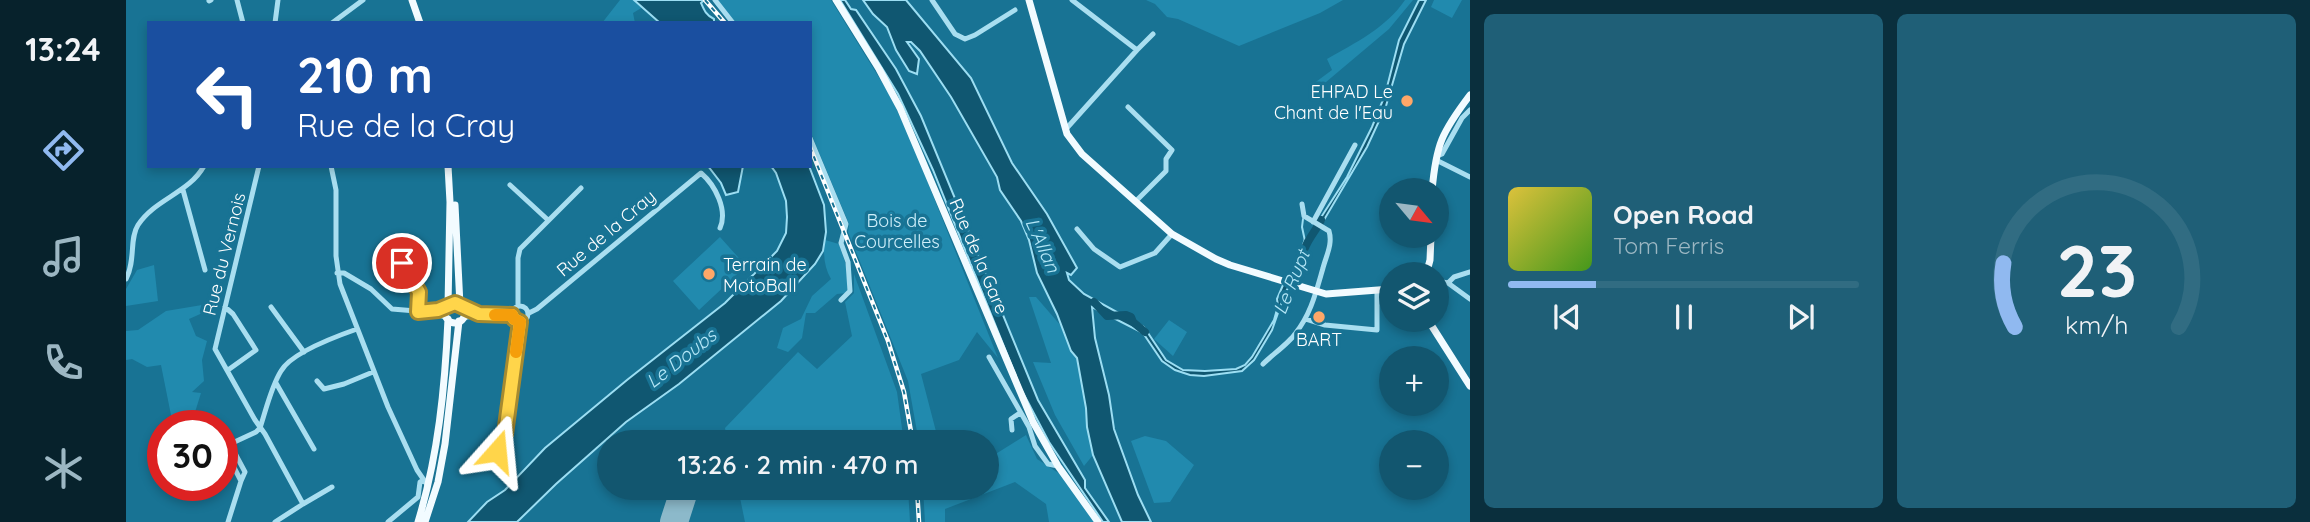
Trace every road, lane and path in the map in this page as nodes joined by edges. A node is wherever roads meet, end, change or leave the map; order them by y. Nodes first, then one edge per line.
1 (237, 0) edge
2 (278, 0) edge
3 (363, 0) edge
4 (412, 0) edge
5 (715, 0) edge
6 (835, 0) edge
7 (933, 0) edge
8 (1029, 0) edge
9 (1072, 0) edge
10 (1015, 10) dead end
11 (242, 21) edge
12 (275, 21) edge
13 (335, 21) edge
14 (419, 21) edge
15 (731, 21) edge
16 (1153, 34) dead end
17 (1138, 50) junction
18 (1470, 95) edge
19 (1128, 107) dead end
20 (1470, 110) edge
21 (1470, 116) edge
22 (1462, 118) junction
23 (1066, 129) junction
24 (812, 143) edge
25 (1355, 145) dead end
26 (1436, 158) junction
27 (203, 168) edge
28 (259, 168) edge
29 (331, 168) edge
30 (449, 168) edge
31 (449, 168) edge
32 (1470, 177) edge
33 (1434, 178) edge
34 (510, 184) dead end
35 (581, 188) dead end
36 (183, 190) junction
37 (1135, 202) junction
38 (1302, 204) dead end
39 (548, 220) junction
40 (1317, 224) junction
41 (720, 228) dead end
42 (1077, 229) dead end
43 (1172, 234) junction
44 (402, 263) dead end
45 (205, 270) dead end
46 (1470, 272) edge
47 (337, 273) junction
48 (126, 279) edge
49 (1449, 282) edge
50 (1449, 284) edge
51 (1377, 290) joint
52 (1318, 292) junction
53 (1470, 299) edge
54 (841, 300) dead end
55 (518, 305) junction
56 (225, 306) junction
57 (461, 306) junction
58 (271, 307) dead end
59 (447, 307) junction
60 (418, 312) junction
61 (428, 312) junction
62 (528, 313) junction
63 (479, 314) junction
64 (512, 315) junction
65 (447, 318) junction
66 (1306, 318) junction
67 (461, 319) junction
68 (520, 322) junction
69 (357, 329) junction
70 (1436, 332) edge
71 (304, 352) junction
72 (989, 358) dead end
73 (1263, 364) dead end
74 (228, 370) junction
75 (373, 372) junction
76 (317, 381) dead end
77 (276, 383) junction
78 (1470, 386) edge
79 (1020, 413) junction
80 (1031, 425) junction
81 (260, 428) junction
82 (1012, 430) dead end
83 (314, 449) dead end
84 (493, 457) dead end
85 (427, 482) junction
86 (332, 487) dead end
87 (303, 504) junction
88 (428, 512) junction
89 (228, 522) edge
90 (275, 522) edge
91 (388, 522) edge
92 (418, 522) edge
93 (425, 522) edge
94 (1098, 522) edge

1 - 11 street
2 - 12 street
3 - 13 street
4 - 14 main road
5 - 15 street
6 - 80 main road, Rue de la Gare
7 - 10 street
8 - 23 main road
9 - 17 street
16 - 17 street
17 - 23 street
18 - 26 main road
19 - 37 street
20 - 22 street
21 - 22 street
22 - 26 street
23 - 37 main road
24 - 54 street
25 - 40 street
26 - 32 street
26 - 33 main road
27 - 36 street
28 - 56 street, Rue du Vernois
29 - 47 street
30 - 57 main road
31 - 59 main road
34 - 39 street
35 - 39 street
36 - 45 street
36 - 48 street
37 - 43 main road
38 - 40 street
39 - 55 street
40 - 52 street
41 - 62 street, Rue de la Cray
42 - 43 street
43 - 52 main road
44 - 60 street
46 - 49 street
47 - 60 street
47 - 69 street
50 - 53 street
51 - 52 main road
51 - 66 street
52 - 66 street
55 - 62 street
55 - 64 street
56 - 74 street, Rue du Vernois
56 - 74 street
57 - 59 main road
57 - 63 street
57 - 67 main road
58 - 71 street
59 - 61 street
59 - 65 main road
60 - 61 street
61 - 65 street
62 - 68 street
63 - 64 street
63 - 67 street
64 - 68 street
65 - 67 main road
65 - 85 main road
66 - 73 street
67 - 88 main road
68 - 84 street
69 - 71 street
69 - 75 street
70 - 78 main road
71 - 77 street
72 - 79 street
74 - 81 street
75 - 76 street
75 - 85 street
77 - 81 street
77 - 83 street
79 - 80 street
79 - 82 street
80 - 94 main road, Rue de la Gare
81 - 87 street
81 - 89 street
85 - 88 street
85 - 91 street
85 - 92 main road
86 - 87 street
87 - 90 street
88 - 93 main road

